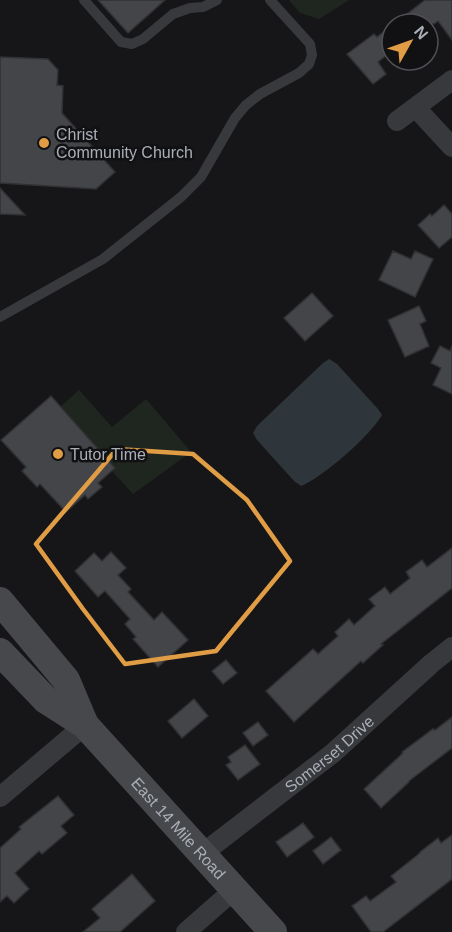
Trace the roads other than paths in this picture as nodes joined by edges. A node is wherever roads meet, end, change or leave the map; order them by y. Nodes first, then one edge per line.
1 (84, 0) edge
2 (217, 0) edge
3 (270, 0) edge
4 (452, 80) edge
5 (416, 108) junction
6 (397, 121) dead end
7 (452, 147) edge
8 (0, 317) edge
9 (0, 601) edge
10 (452, 647) edge
11 (0, 652) edge
12 (86, 725) junction
13 (0, 797) edge
14 (202, 854) junction
15 (235, 889) junction
16 (186, 932) edge
17 (273, 932) edge

1 - 2 lane
3 - 8 lane
4 - 5 street
5 - 6 street
5 - 7 street
9 - 12 main road, East 14 Mile Road
10 - 14 street, Somerset Drive
11 - 12 main road, East 14 Mile Road
12 - 13 street
12 - 14 main road, East 14 Mile Road
14 - 15 main road, East 14 Mile Road
15 - 16 street
15 - 17 main road, East 14 Mile Road

